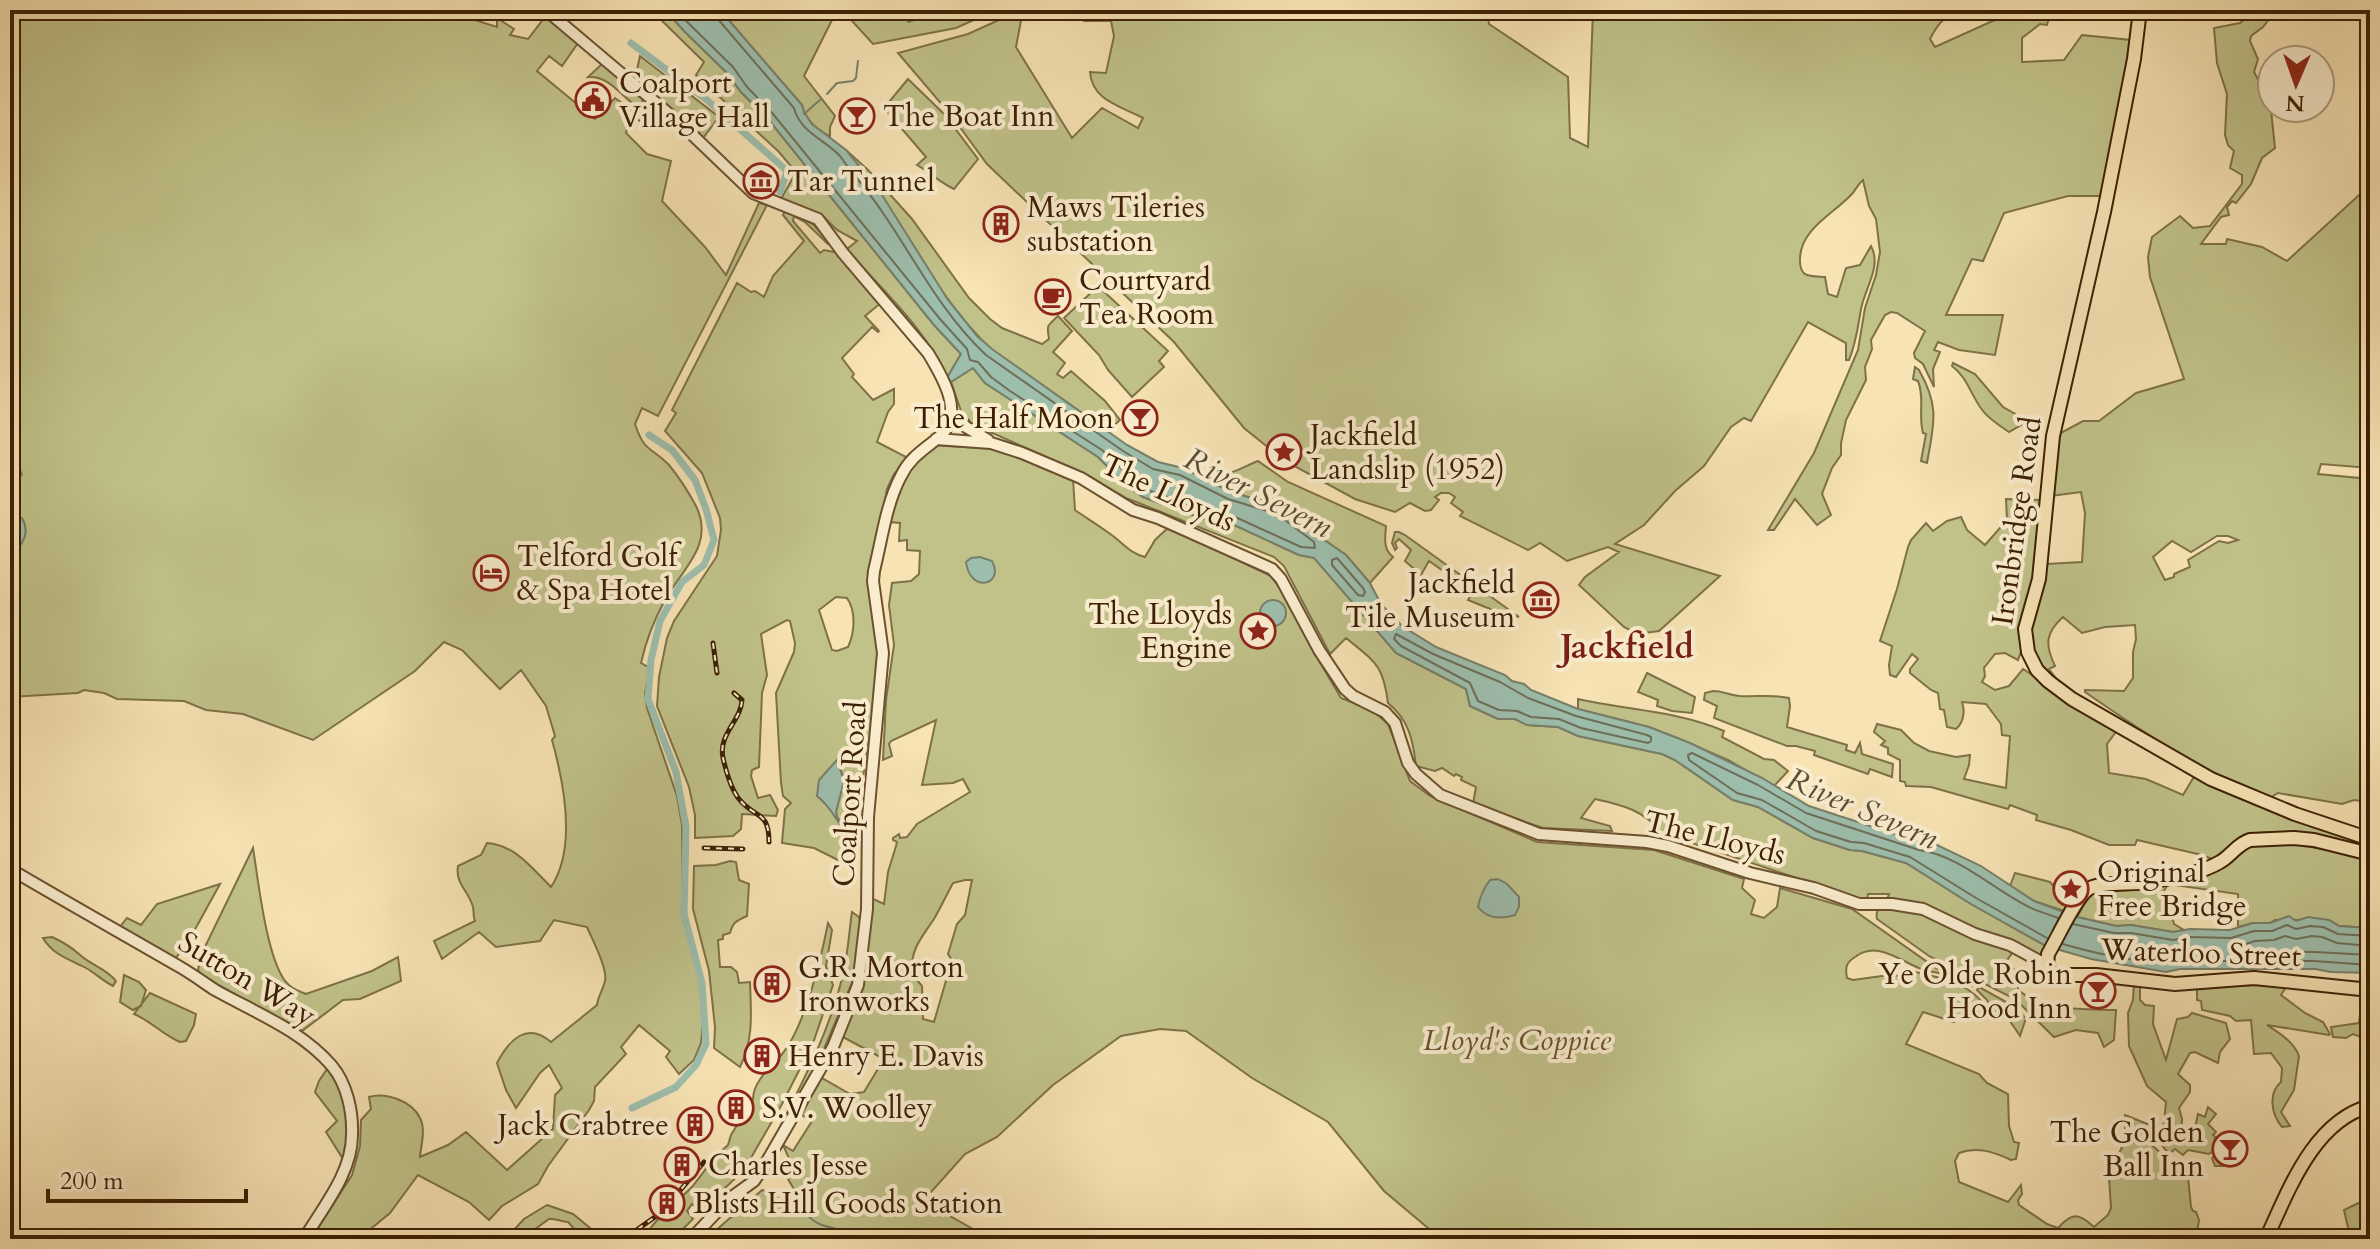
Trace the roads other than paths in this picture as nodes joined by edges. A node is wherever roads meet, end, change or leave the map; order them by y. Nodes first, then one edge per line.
1 (546, 10) edge
2 (2140, 10) edge
3 (952, 413) junction
4 (947, 427) junction
5 (979, 435) junction
6 (936, 439) junction
7 (998, 444) junction
8 (2370, 839) edge
9 (2370, 854) edge
10 (10, 869) edge
11 (2047, 959) junction
12 (2370, 990) edge
13 (2370, 1106) edge
14 (304, 1239) edge
15 (691, 1239) edge
16 (2266, 1239) edge

1 - 3 street
2 - 8 main road, Ironbridge Road
3 - 4 street
3 - 5 street
4 - 5 street
4 - 6 street, Coalport Road
5 - 7 street
6 - 7 street, The Lloyds
6 - 15 street, Coalport Road
7 - 11 street, The Lloyds
9 - 11 main road
10 - 14 street, Sutton Way
11 - 12 main road, Waterloo Street
13 - 16 main road

